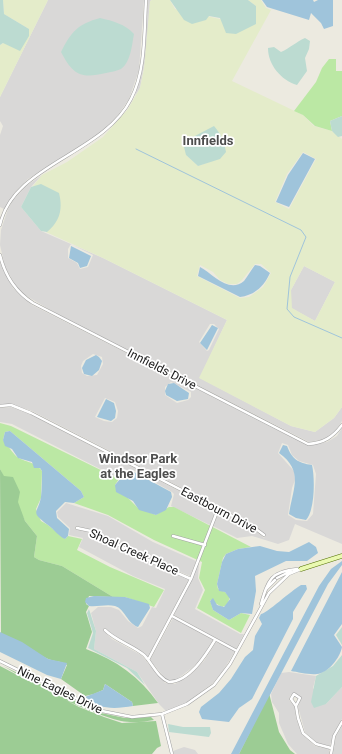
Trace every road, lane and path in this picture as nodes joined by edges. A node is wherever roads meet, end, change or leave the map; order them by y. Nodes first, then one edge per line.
1 (146, 0) edge
2 (0, 225) edge
3 (0, 255) edge
4 (0, 406) edge
5 (342, 425) edge
6 (218, 509) junction
7 (77, 528) dead end
8 (264, 535) dead end
9 (173, 536) dead end
10 (204, 545) junction
11 (342, 556) edge
12 (301, 569) junction
13 (191, 578) junction
14 (264, 591) junction
15 (260, 606) junction
16 (172, 616) junction
17 (105, 630) dead end
18 (215, 640) junction
19 (237, 651) junction
20 (148, 660) junction
21 (0, 661) edge
22 (296, 706) junction
23 (162, 714) junction
24 (342, 722) edge
25 (331, 748) junction
26 (172, 754) edge
27 (331, 754) edge

1 - 2 street
3 - 5 street, Innfields Drive
4 - 6 street, Eastbourn Drive
6 - 8 street, Eastbourn Drive
6 - 10 street
7 - 13 street, Shoal Creek Place
9 - 10 street
10 - 13 street
11 - 12 street, Nine Eagles Drive
12 - 14 street, Nine Eagles Drive
12 - 14 street, Nine Eagles Drive
12 - 15 street, Nine Eagles Drive
13 - 16 street
14 - 15 street, Nine Eagles Drive
15 - 19 street, Nine Eagles Drive
16 - 18 street
16 - 20 street
17 - 20 street
18 - 19 street
18 - 20 street
19 - 23 street, Nine Eagles Drive
21 - 23 street, Nine Eagles Drive
22 - 22 street
22 - 25 street
23 - 26 street
24 - 25 street
25 - 27 street

